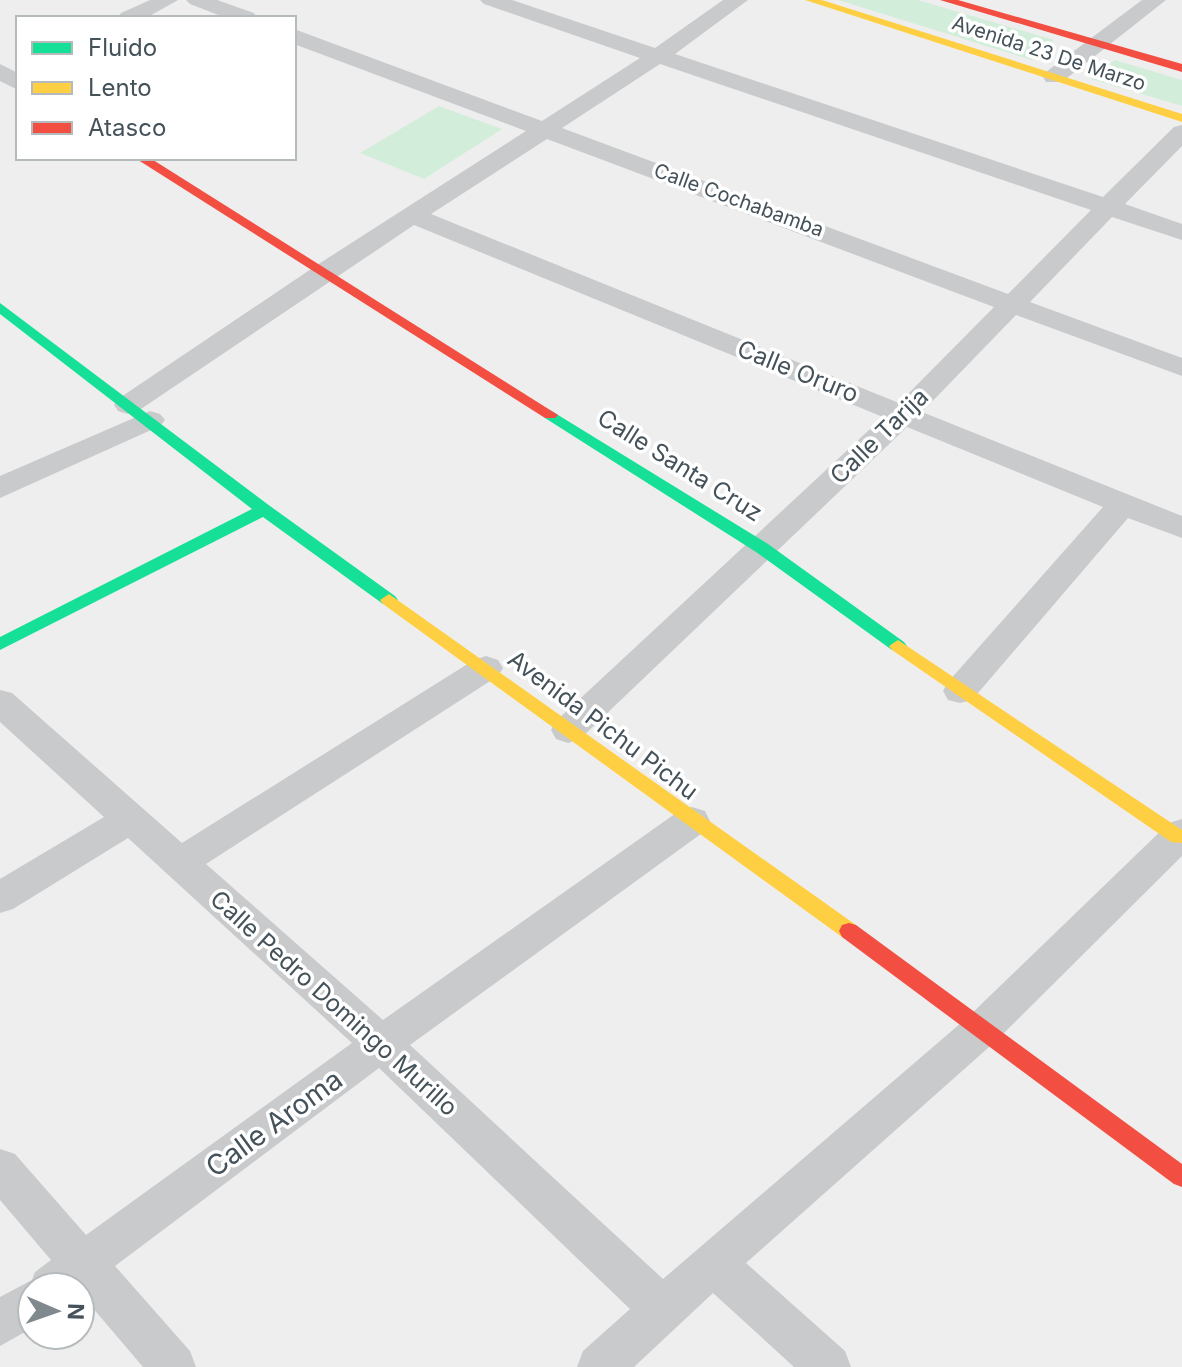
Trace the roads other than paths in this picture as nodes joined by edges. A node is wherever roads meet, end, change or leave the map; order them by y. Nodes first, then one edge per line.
1 (167, 0) edge
2 (197, 0) edge
3 (491, 0) edge
4 (737, 0) edge
5 (811, 0) edge
6 (946, 0) edge
7 (1155, 0) edge
8 (133, 16) edge
9 (241, 16) edge
10 (296, 37) edge
11 (1096, 43) junction
12 (658, 56) junction
13 (1182, 68) edge
14 (1054, 77) junction
15 (1182, 118) edge
16 (543, 128) junction
17 (1182, 132) edge
18 (144, 160) edge
19 (1106, 207) junction
20 (413, 216) junction
21 (1182, 232) edge
22 (326, 271) junction
23 (1012, 303) junction
24 (0, 307) edge
25 (1182, 368) edge
26 (139, 412) junction
27 (904, 414) junction
28 (0, 488) edge
29 (1124, 503) junction
30 (264, 510) junction
31 (1182, 528) edge
32 (762, 548) junction
33 (0, 644) edge
34 (486, 668) junction
35 (960, 691) junction
36 (0, 702) edge
37 (568, 730) junction
38 (130, 819) junction
39 (692, 821) junction
40 (1180, 835) edge
41 (179, 863) junction
42 (0, 898) edge
43 (983, 1028) junction
44 (381, 1044) junction
45 (0, 1168) edge
46 (1182, 1177) edge
47 (713, 1263) junction
48 (64, 1271) edge
49 (74, 1271) edge
50 (96, 1301) edge
51 (663, 1309) junction
52 (173, 1367) edge
53 (600, 1367) edge
54 (828, 1367) edge

1 - 8 street
2 - 9 street
3 - 12 street
4 - 12 street
5 - 14 street, Avenida 23 De Marzo
6 - 11 street, Avenida 23 De Marzo
7 - 11 street
10 - 16 street, Calle Cochabamba
11 - 13 street, Avenida 23 De Marzo
11 - 14 street
12 - 16 street
12 - 19 street
14 - 15 street, Avenida 23 De Marzo
16 - 20 street
16 - 23 street, Calle Cochabamba
17 - 19 street, Calle Tarija
18 - 22 street, Calle Santa Cruz
19 - 21 street
19 - 23 street, Calle Tarija
20 - 22 street
20 - 27 street, Calle Oruro
22 - 26 street
22 - 32 street, Calle Santa Cruz
23 - 25 street, Calle Cochabamba
23 - 27 street, Calle Tarija
24 - 26 street, Avenida Pichu Pichu
26 - 28 street
26 - 30 street, Avenida Pichu Pichu
27 - 29 street, Calle Oruro
27 - 32 street, Calle Tarija
29 - 31 street, Calle Oruro
29 - 35 street
30 - 33 street
30 - 34 street, Avenida Pichu Pichu
32 - 35 street, Calle Santa Cruz
32 - 37 street, Calle Tarija
34 - 37 street, Avenida Pichu Pichu
34 - 41 street
35 - 40 street, Calle Santa Cruz
36 - 38 street, Calle Pedro Domingo Murillo
37 - 39 street, Avenida Pichu Pichu
38 - 41 street, Calle Pedro Domingo Murillo
38 - 42 street
39 - 43 street, Avenida Pichu Pichu
39 - 44 street, Calle Aroma
40 - 43 street
41 - 44 street, Calle Pedro Domingo Murillo
43 - 46 street, Avenida Pichu Pichu
43 - 47 street
44 - 49 street, Calle Aroma
44 - 51 street, Calle Pedro Domingo Murillo
45 - 48 street
47 - 51 street
47 - 54 street
50 - 52 street
51 - 53 street

